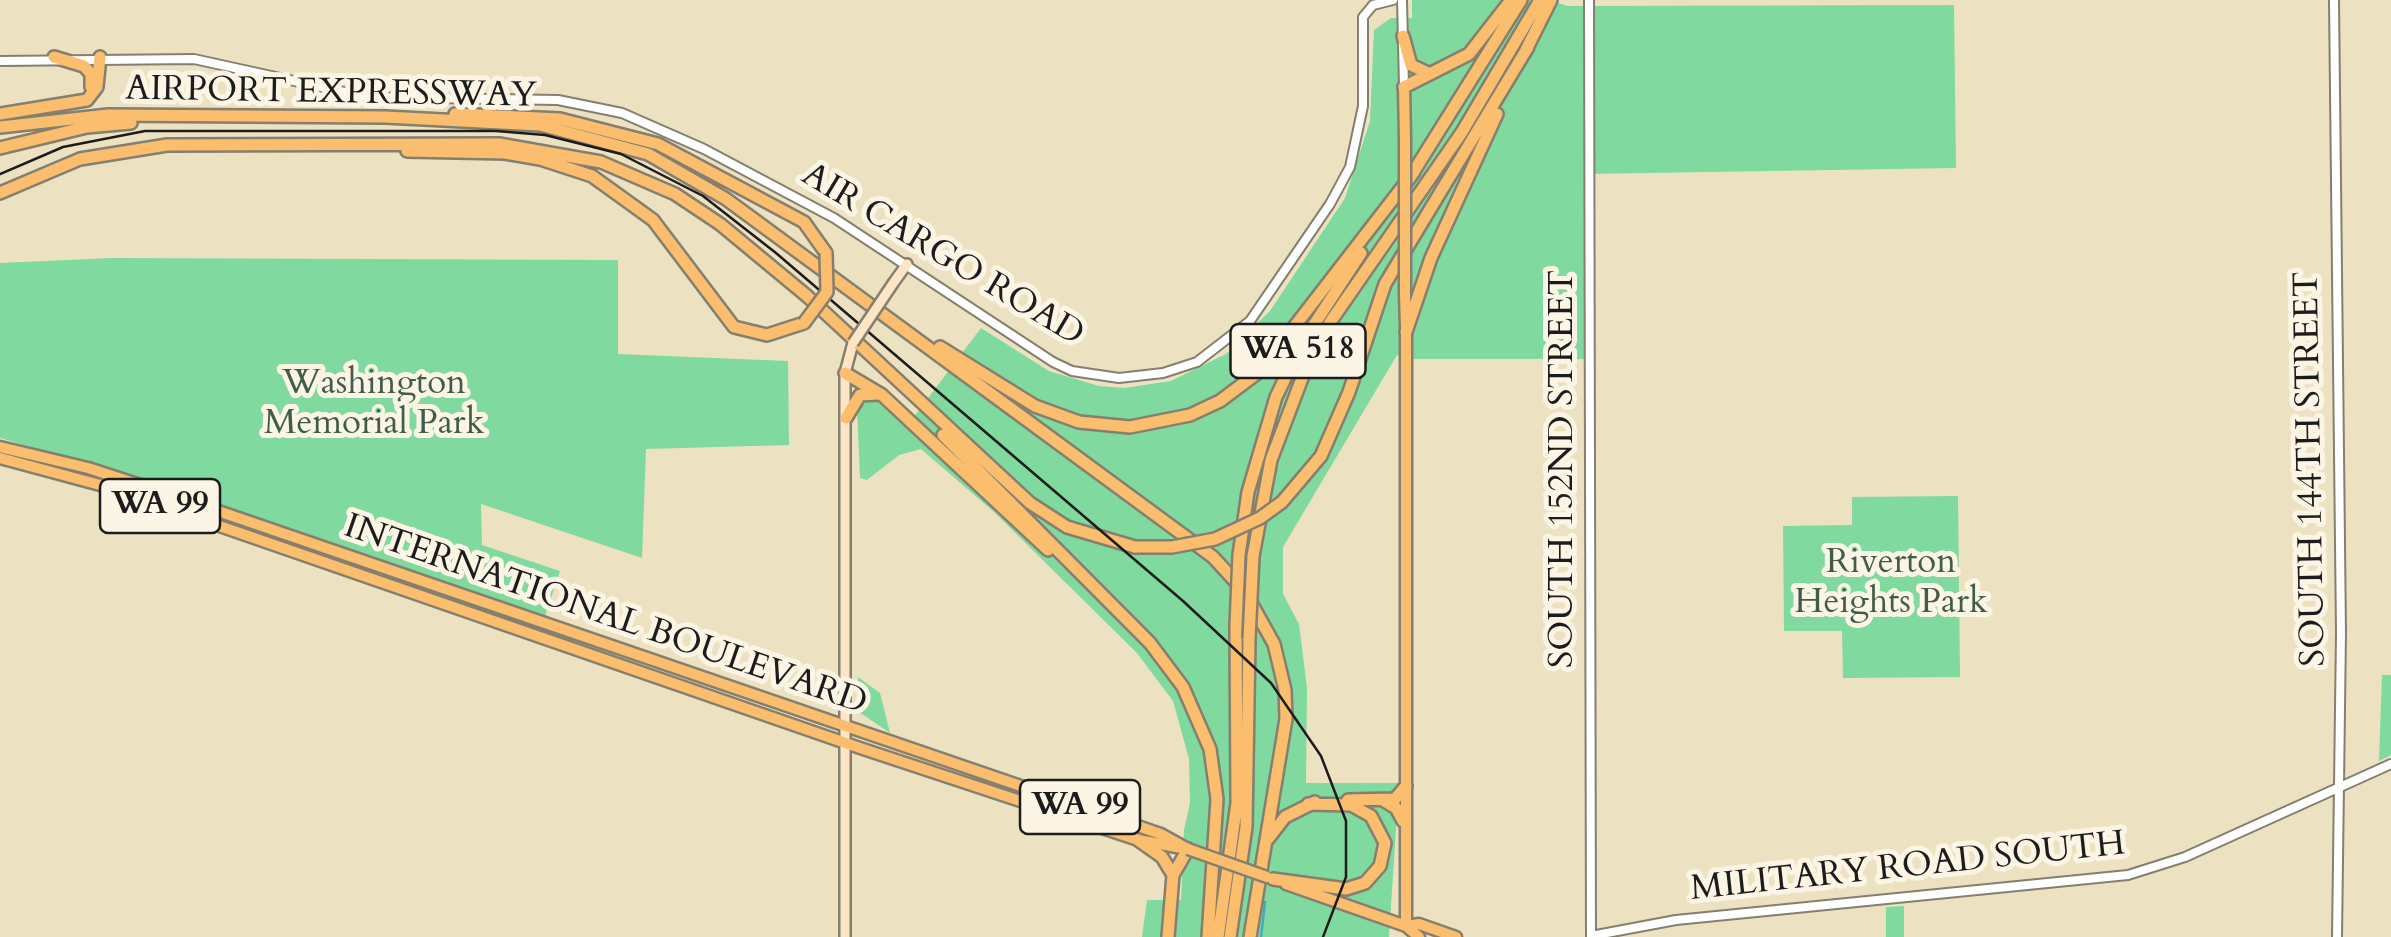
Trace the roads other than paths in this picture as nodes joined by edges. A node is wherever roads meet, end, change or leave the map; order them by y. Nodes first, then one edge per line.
1 (1393, 0) edge
2 (1402, 0) edge
3 (1511, 0) edge
4 (1521, 0) edge
5 (1540, 0) edge
6 (1552, 0) edge
7 (1589, 0) edge
8 (2334, 0) edge
9 (1403, 36) junction
10 (1528, 47) junction
11 (54, 57) junction
12 (100, 57) junction
13 (0, 61) edge
14 (1428, 73) junction
15 (1404, 87) junction
16 (52, 107) junction
17 (0, 114) edge
18 (385, 117) junction
19 (260, 118) junction
20 (0, 127) edge
21 (50, 137) junction
22 (298, 146) junction
23 (0, 154) edge
24 (1414, 172) junction
25 (0, 192) edge
26 (907, 264) junction
27 (903, 326) junction
28 (1406, 332) junction
29 (845, 373) junction
30 (892, 378) junction
31 (882, 394) junction
32 (846, 418) junction
33 (0, 446) edge
34 (0, 458) edge
35 (217, 512) junction
36 (188, 515) junction
37 (1129, 622) junction
38 (847, 728) junction
39 (847, 743) junction
40 (2391, 764) edge
41 (1406, 786) junction
42 (2341, 786) junction
43 (1384, 800) junction
44 (1308, 804) junction
45 (1403, 821) junction
46 (1406, 837) junction
47 (1138, 840) junction
48 (1264, 847) junction
49 (1188, 849) junction
50 (1173, 875) junction
51 (1273, 879) junction
52 (1406, 932) edge
53 (845, 937) edge
54 (1168, 937) edge
55 (1208, 937) edge
56 (1218, 937) edge
57 (1230, 937) edge
58 (1250, 937) edge
59 (1419, 937) edge
60 (1456, 937) edge
61 (1590, 937) edge
62 (2338, 937) edge

1 - 26 street, AIR CARGO ROAD
2 - 9 street
3 - 14 highway
4 - 24 highway, WA 518
5 - 57 highway, WA 518, bridge
6 - 10 highway
7 - 61 street, SOUTH 152ND STREET
8 - 42 street, SOUTH 144TH STREET
9 - 14 highway
9 - 15 street
10 - 28 highway
10 - 30 highway, bridge
11 - 12 street, AIR CARGO ROAD
11 - 13 street, AIR CARGO ROAD
11 - 16 highway
12 - 16 highway
12 - 26 street, AIR CARGO ROAD
14 - 15 highway
15 - 28 main road, bridge
16 - 17 highway
18 - 19 highway, AIRPORT EXPRESSWAY
18 - 22 highway, bridge
18 - 27 highway, AIRPORT EXPRESSWAY
19 - 20 highway, AIRPORT EXPRESSWAY
19 - 21 highway
21 - 23 highway
21 - 23 highway
22 - 25 highway, AIRPORT EXPRESSWAY
22 - 30 highway, AIRPORT EXPRESSWAY
24 - 27 highway
24 - 56 highway, WA 518, bridge
26 - 29 main road, bridge
27 - 48 highway
28 - 41 main road
29 - 31 highway
29 - 32 main road
30 - 37 highway
31 - 32 highway
31 - 37 highway
32 - 38 main road
33 - 35 main road, INTERNATIONAL BOULEVARD / WA 99
34 - 36 main road, INTERNATIONAL BOULEVARD / WA 99
35 - 36 main road
35 - 38 main road, INTERNATIONAL BOULEVARD / WA 99
36 - 39 main road, INTERNATIONAL BOULEVARD / WA 99
37 - 55 highway
38 - 39 main road
38 - 49 main road, INTERNATIONAL BOULEVARD / WA 99
39 - 47 main road, INTERNATIONAL BOULEVARD / WA 99
39 - 53 main road
40 - 42 street, MILITARY ROAD SOUTH
41 - 43 highway
41 - 45 main road
41 - 46 main road
42 - 61 street, MILITARY ROAD SOUTH
42 - 62 street, SOUTH 144TH STREET
43 - 44 highway
43 - 45 highway
44 - 48 highway
44 - 51 highway
45 - 46 main road
46 - 52 main road
47 - 49 main road, INTERNATIONAL BOULEVARD / WA 99
47 - 50 highway
48 - 58 highway
49 - 50 highway
49 - 51 main road, INTERNATIONAL BOULEVARD / WA 99, bridge
50 - 54 highway
51 - 52 main road, INTERNATIONAL BOULEVARD / WA 99
52 - 59 main road, INTERNATIONAL BOULEVARD
52 - 60 main road, INTERNATIONAL BOULEVARD

